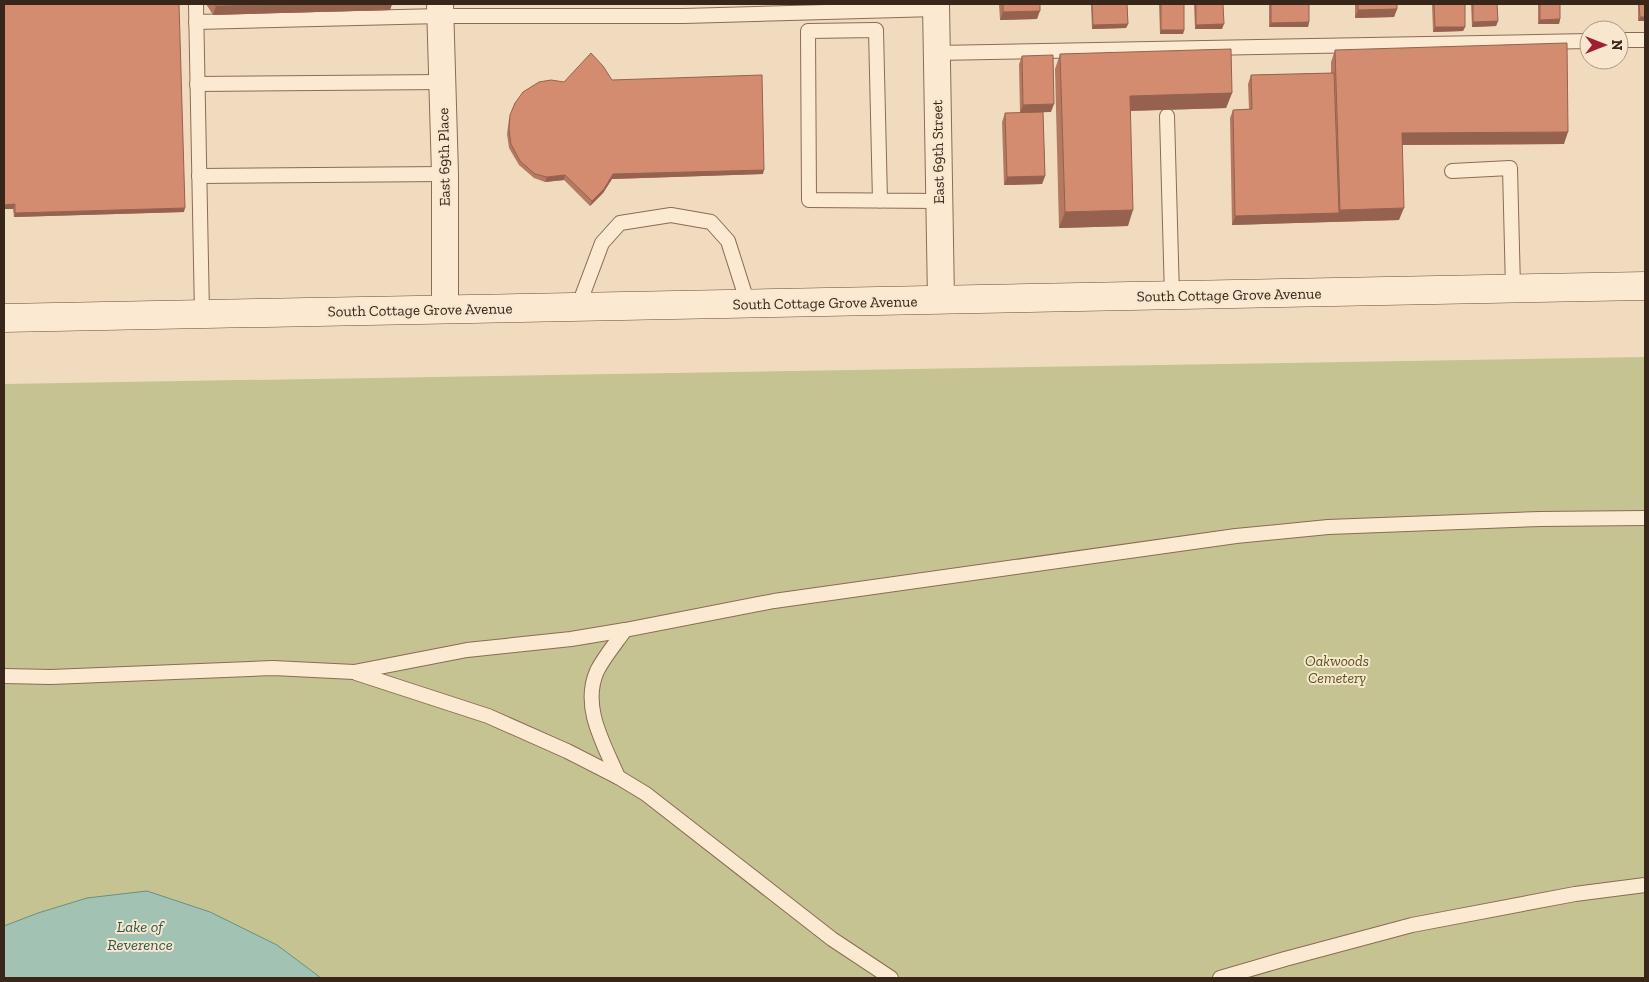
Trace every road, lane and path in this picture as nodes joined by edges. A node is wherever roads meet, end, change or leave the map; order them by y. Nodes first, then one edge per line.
1 (196, 4) edge
2 (936, 6) edge
3 (440, 10) edge
4 (684, 10) edge
5 (856, 11) junction
6 (196, 22) junction
7 (856, 30) junction
8 (1629, 40) edge
9 (1645, 40) edge
10 (1579, 41) edge
11 (936, 53) junction
12 (443, 82) junction
13 (197, 84) junction
14 (1167, 116) edge
15 (1452, 171) dead end
16 (445, 174) junction
17 (199, 176) junction
18 (880, 201) junction
19 (939, 201) junction
20 (1645, 286) edge
21 (1513, 288) junction
22 (1172, 296) junction
23 (941, 300) junction
24 (748, 304) junction
25 (578, 307) junction
26 (445, 310) junction
27 (202, 314) junction
28 (4, 318) edge
29 (1645, 518) edge
30 (625, 630) junction
31 (354, 672) junction
32 (4, 676) edge
33 (618, 777) junction
34 (1645, 885) edge
35 (891, 978) edge
36 (1220, 978) edge

1 - 6 lane
2 - 5 lane
2 - 11 street, East 69th Street
3 - 4 lane
3 - 6 lane
3 - 12 street, East 69th Place
4 - 5 lane
5 - 7 lane
6 - 13 lane
7 - 18 lane
7 - 18 lane
8 - 9 lane
10 - 11 lane
11 - 19 street, East 69th Street
12 - 13 lane
12 - 16 street, East 69th Place
13 - 17 lane
14 - 22 lane
15 - 21 lane
16 - 17 lane
16 - 26 street, East 69th Place
17 - 27 lane
18 - 19 lane
19 - 23 street, East 69th Street
20 - 21 main road, South Cottage Grove Avenue
21 - 22 main road, South Cottage Grove Avenue
22 - 23 main road, South Cottage Grove Avenue
23 - 24 main road, South Cottage Grove Avenue
24 - 25 main road, South Cottage Grove Avenue
24 - 25 lane
25 - 26 main road, South Cottage Grove Avenue
26 - 27 main road, South Cottage Grove Avenue
27 - 28 main road, South Cottage Grove Avenue
29 - 30 lane
30 - 31 lane
30 - 33 lane
31 - 32 lane
31 - 33 lane
33 - 35 lane
34 - 36 lane

